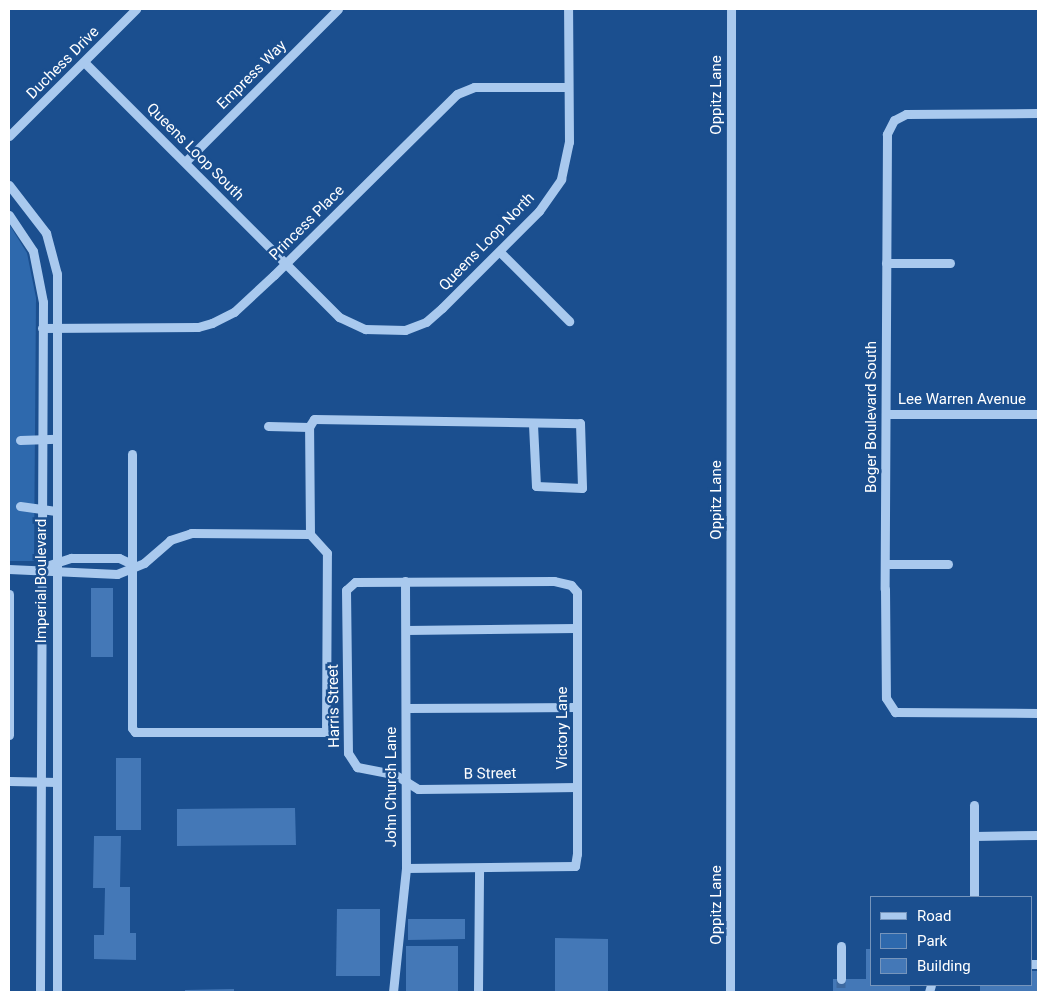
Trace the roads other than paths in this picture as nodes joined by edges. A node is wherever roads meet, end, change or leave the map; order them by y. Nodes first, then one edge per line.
1 (136, 9) edge
2 (338, 9) edge
3 (568, 9) edge
4 (731, 9) edge
5 (84, 62) junction
6 (568, 87) junction
7 (1038, 113) edge
8 (9, 136) edge
9 (186, 161) junction
10 (9, 185) edge
11 (9, 215) edge
12 (500, 252) junction
13 (286, 262) junction
14 (950, 263) dead end
15 (886, 264) junction
16 (569, 321) dead end
17 (42, 328) junction
18 (58, 328) junction
19 (886, 414) junction
20 (1038, 414) edge
21 (534, 424) junction
22 (268, 426) dead end
23 (309, 427) junction
24 (57, 439) junction
25 (20, 440) dead end
26 (41, 440) junction
27 (132, 454) dead end
28 (20, 506) dead end
29 (41, 511) junction
30 (56, 511) junction
31 (310, 534) junction
32 (56, 560) junction
33 (132, 564) junction
34 (886, 564) junction
35 (948, 564) dead end
36 (40, 568) junction
37 (9, 569) edge
38 (56, 572) junction
39 (405, 581) junction
40 (9, 594) edge
41 (576, 628) junction
42 (406, 630) junction
43 (576, 707) junction
44 (406, 708) junction
45 (1038, 713) edge
46 (9, 735) edge
47 (9, 781) edge
48 (40, 781) junction
49 (57, 782) junction
50 (406, 782) junction
51 (577, 787) junction
52 (974, 805) dead end
53 (1038, 835) edge
54 (974, 836) junction
55 (406, 868) junction
56 (479, 868) junction
57 (974, 896) edge
58 (841, 946) dead end
59 (841, 979) tunnel mouth
60 (40, 992) edge
61 (57, 992) edge
62 (393, 992) edge
63 (478, 992) edge
64 (730, 992) edge

1 - 5 street, Duchess Drive
2 - 9 street, Empress Way
3 - 6 street, Queens Loop North
4 - 64 street, Oppitz Lane
5 - 8 street, Duchess Drive
5 - 9 street, Queens Loop South
6 - 12 street, Queens Loop North
6 - 13 street, Princess Place
7 - 15 street, Boger Boulevard South
9 - 13 street, Queens Loop South
10 - 18 street, Imperial Boulevard
11 - 17 street, Imperial Boulevard
12 - 13 street, Queens Loop North
12 - 16 street
13 - 18 street, Princess Place
14 - 15 street
15 - 19 street, Boger Boulevard South
17 - 18 street, Princess Place
17 - 26 street, Imperial Boulevard
18 - 24 street, Imperial Boulevard
19 - 20 street, Lee Warren Avenue
19 - 34 street, Boger Boulevard South
21 - 21 street
21 - 23 street
22 - 23 street
23 - 31 street
24 - 26 street
24 - 30 street, Imperial Boulevard
25 - 26 street
26 - 29 street, Imperial Boulevard
27 - 33 street
28 - 29 street
29 - 30 street
29 - 36 street, Imperial Boulevard
30 - 32 street, Imperial Boulevard
31 - 33 street
31 - 33 street
32 - 33 street
32 - 36 street
32 - 38 street, Imperial Boulevard
33 - 38 street
34 - 35 street
34 - 45 street, Boger Boulevard South
36 - 37 street
36 - 38 street
36 - 48 street, Imperial Boulevard
38 - 49 street, Imperial Boulevard
39 - 41 street, Victory Lane
39 - 42 street, John Church Lane
39 - 50 street, Harris Street
40 - 46 street
41 - 42 street
41 - 43 street, Victory Lane
42 - 44 street, John Church Lane
43 - 44 street
43 - 51 street, Victory Lane
44 - 50 street, John Church Lane
47 - 48 street
48 - 49 street
48 - 60 street, Imperial Boulevard
49 - 61 street, Imperial Boulevard
50 - 51 street, B Street
50 - 55 street, John Church Lane
51 - 56 street, Victory Lane
52 - 54 street
53 - 54 street
54 - 57 street
55 - 56 street
55 - 62 street, John Church Lane
56 - 63 street
58 - 59 street

